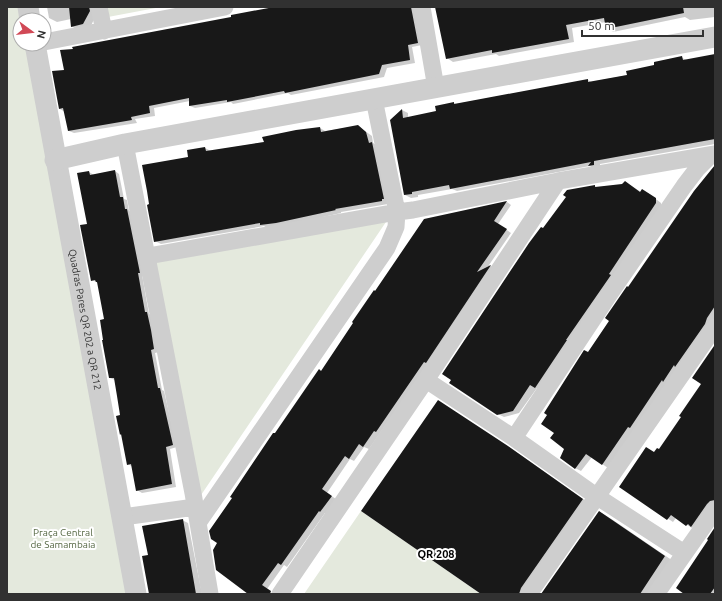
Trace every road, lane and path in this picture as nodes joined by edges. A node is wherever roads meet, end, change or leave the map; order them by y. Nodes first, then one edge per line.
1 (99, 7) edge
2 (225, 7) edge
3 (422, 7) edge
4 (104, 30) junction
5 (715, 37) edge
6 (52, 40) edge
7 (35, 52) edge
8 (436, 88) junction
9 (374, 99) junction
10 (126, 144) junction
11 (713, 154) edge
12 (55, 160) junction
13 (558, 181) junction
14 (397, 212) junction
15 (148, 256) junction
16 (715, 327) edge
17 (426, 380) junction
18 (514, 438) junction
19 (596, 496) junction
20 (715, 510) edge
21 (197, 515) junction
22 (123, 517) junction
23 (684, 553) junction
24 (212, 592) edge
25 (136, 594) edge
26 (280, 594) edge
27 (528, 594) edge
28 (656, 594) edge

1 - 4 street
2 - 4 street
3 - 8 street
4 - 6 street
5 - 8 street
7 - 12 street, Quadras Pares QR 202 a QR 212
8 - 9 street
9 - 10 street
9 - 14 street
10 - 12 street
10 - 15 street
11 - 13 street
11 - 18 street
12 - 22 street, Quadras Pares QR 202 a QR 212
13 - 14 street
13 - 17 street
14 - 15 street
14 - 21 street
15 - 21 street
16 - 19 street
17 - 18 street
17 - 26 street
18 - 19 street
19 - 23 street
19 - 27 street
20 - 23 street
21 - 22 street
21 - 24 street
22 - 25 street, Quadras Pares QR 202 a QR 212
23 - 28 street

